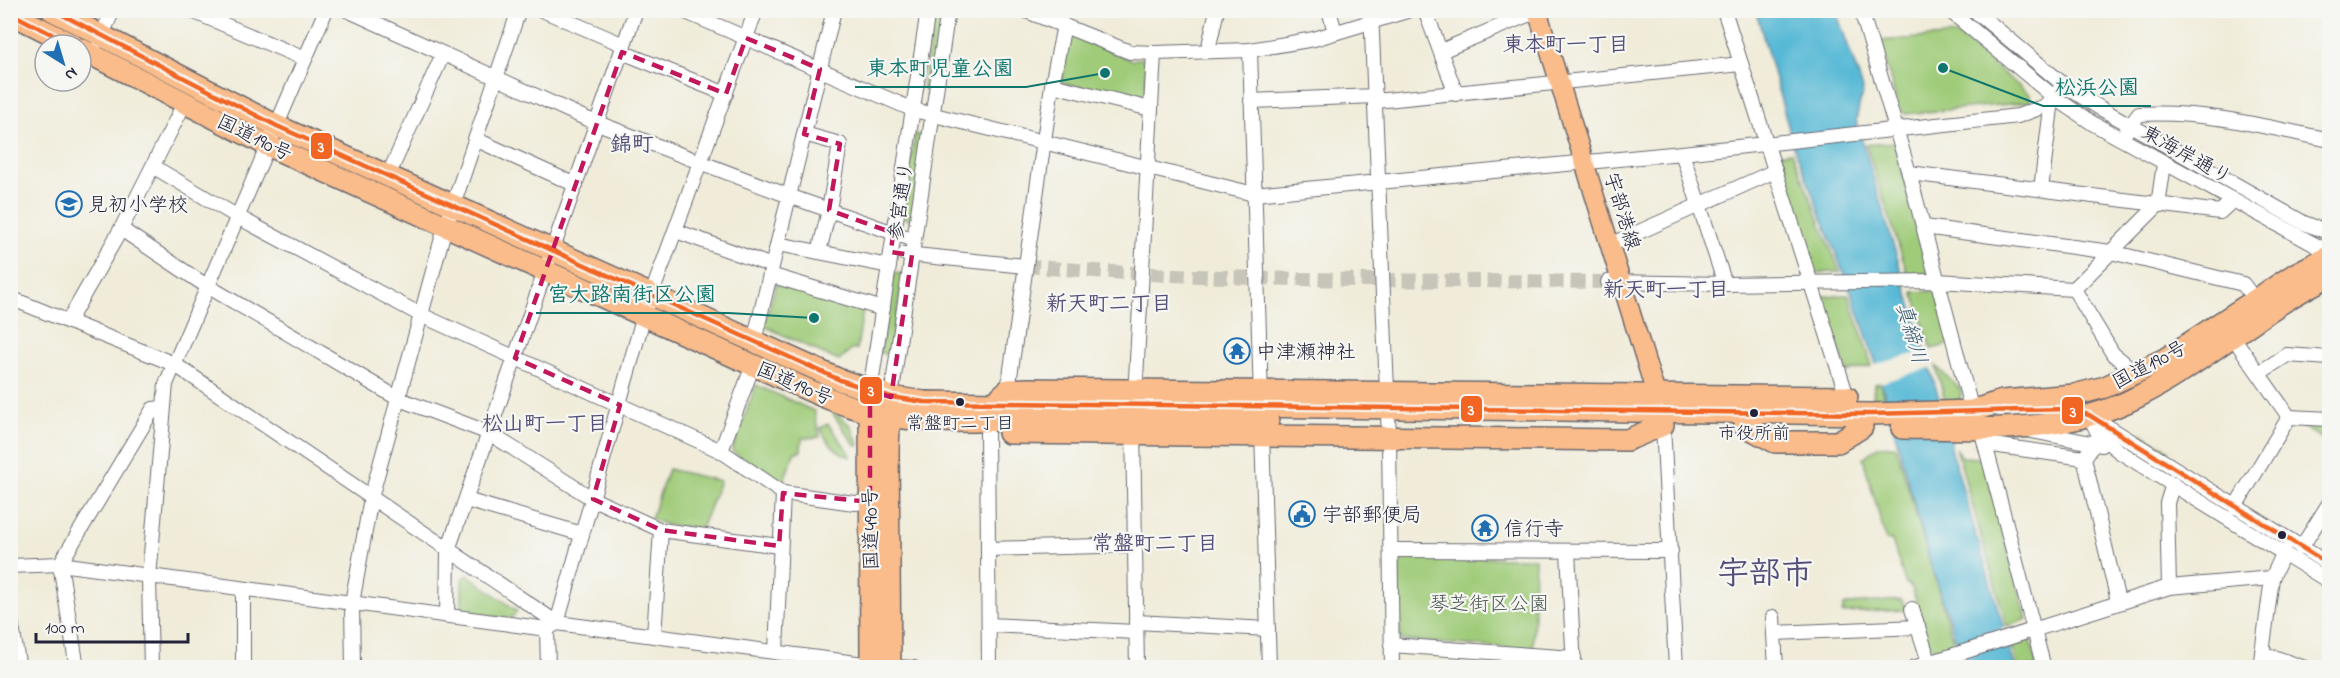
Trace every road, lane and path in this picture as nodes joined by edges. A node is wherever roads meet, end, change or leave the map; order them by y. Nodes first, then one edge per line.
1 (52, 10) edge
2 (113, 10) edge
3 (190, 10) edge
4 (326, 10) edge
5 (346, 10) edge
6 (519, 10) edge
7 (542, 10) edge
8 (636, 10) edge
9 (681, 10) edge
10 (756, 10) edge
11 (834, 10) edge
12 (928, 10) edge
13 (948, 10) edge
14 (1024, 10) edge
15 (1217, 10) edge
16 (1329, 10) edge
17 (1410, 10) edge
18 (1425, 10) edge
19 (1546, 10) edge
20 (1724, 10) edge
21 (1862, 10) edge
22 (1949, 10) edge
23 (1974, 10) edge
24 (1537, 11) edge
25 (10, 13) edge
26 (1372, 16) edge
27 (1064, 25) junction
28 (1335, 32) junction
29 (49, 33) edge
30 (77, 33) edge
31 (746, 38) junction
32 (93, 45) edge
33 (93, 47) edge
34 (93, 48) edge
35 (623, 49) junction
36 (1208, 50) junction
37 (1250, 50) junction
38 (1441, 51) junction
39 (1154, 53) junction
40 (443, 54) junction
41 (305, 59) junction
42 (1741, 64) junction
43 (820, 69) junction
44 (497, 78) junction
45 (1560, 84) junction
46 (2064, 84) junction
47 (1052, 85) junction
48 (726, 94) junction
49 (1456, 94) junction
50 (2053, 98) junction
51 (1376, 99) junction
52 (1251, 101) junction
53 (185, 102) junction
54 (1151, 109) junction
55 (914, 110) junction
56 (933, 115) junction
57 (597, 123) junction
58 (2129, 126) junction
59 (1895, 130) junction
60 (804, 134) junction
61 (273, 136) junction
62 (476, 140) junction
63 (2330, 140) edge
64 (2121, 141) junction
65 (1043, 143) junction
66 (1766, 143) junction
67 (1682, 153) junction
68 (1585, 162) junction
69 (702, 164) junction
70 (2164, 164) junction
71 (154, 166) junction
72 (1148, 169) junction
73 (1775, 171) junction
74 (1909, 173) junction
75 (388, 176) junction
76 (1379, 183) junction
77 (576, 185) junction
78 (2041, 189) junction
79 (1254, 194) junction
80 (789, 196) junction
81 (2232, 201) junction
82 (453, 204) junction
83 (2158, 205) junction
84 (1699, 207) junction
85 (829, 210) junction
86 (238, 217) junction
87 (2305, 224) junction
88 (447, 225) junction
89 (1924, 227) junction
90 (121, 229) junction
91 (676, 231) junction
92 (893, 233) junction
93 (2330, 233) edge
94 (2297, 237) junction
95 (914, 240) junction
96 (778, 244) junction
97 (1610, 245) junction
98 (819, 252) junction
99 (2110, 252) junction
100 (912, 255) junction
101 (890, 259) junction
102 (548, 260) junction
103 (2327, 265) edge
104 (1025, 266) junction
105 (771, 270) junction
106 (2295, 274) junction
107 (1937, 281) junction
108 (1615, 282) junction
109 (1811, 284) junction
110 (1725, 285) junction
111 (209, 287) junction
112 (2074, 289) junction
113 (651, 294) junction
114 (10, 298) edge
115 (2255, 300) junction
116 (883, 309) junction
117 (421, 315) junction
118 (644, 315) junction
119 (68, 322) junction
120 (2234, 337) junction
121 (754, 341) junction
122 (515, 358) junction
123 (2330, 358) edge
124 (174, 364) junction
125 (753, 365) junction
126 (2259, 373) junction
127 (870, 391) junction
128 (2128, 391) junction
129 (399, 399) junction
130 (620, 405) junction
131 (162, 408) junction
132 (883, 408) junction
133 (1660, 410) junction
134 (997, 412) junction
135 (1134, 412) junction
136 (1854, 412) junction
137 (1261, 413) junction
138 (1388, 415) junction
139 (2289, 417) junction
140 (2330, 419) edge
141 (1980, 428) junction
142 (2097, 430) junction
143 (489, 433) junction
144 (2128, 439) junction
145 (721, 451) junction
146 (2084, 458) junction
147 (2173, 484) junction
148 (783, 493) junction
149 (371, 498) junction
150 (593, 499) junction
151 (466, 500) junction
152 (870, 502) junction
153 (2330, 502) edge
154 (2235, 507) junction
155 (661, 530) junction
156 (582, 534) junction
157 (1136, 545) junction
158 (779, 546) junction
159 (2301, 548) junction
160 (988, 549) junction
161 (448, 550) junction
162 (1391, 550) junction
163 (1568, 551) junction
164 (1671, 551) junction
165 (2284, 552) junction
166 (60, 564) junction
167 (2330, 565) edge
168 (10, 566) edge
169 (148, 577) junction
170 (2272, 578) junction
171 (2330, 582) edge
172 (2169, 587) junction
173 (243, 589) junction
174 (2118, 601) junction
175 (352, 603) junction
176 (1912, 609) dead end
177 (10, 615) edge
178 (447, 616) junction
179 (1773, 617) dead end
180 (989, 625) junction
181 (552, 626) junction
182 (1136, 627) junction
183 (1918, 627) junction
184 (2033, 628) junction
185 (1268, 629) junction
186 (1774, 633) junction
187 (654, 636) junction
188 (1391, 645) junction
189 (776, 652) junction
190 (2262, 653) junction
191 (1574, 663) edge
192 (1930, 665) edge
193 (880, 666) edge
194 (19, 668) edge
195 (77, 668) edge
196 (151, 668) edge
197 (243, 668) edge
198 (353, 668) edge
199 (548, 668) edge
200 (914, 668) edge
201 (989, 668) edge
202 (1137, 668) edge
203 (1269, 668) edge
204 (1392, 668) edge
205 (1676, 668) edge
206 (1776, 668) edge
207 (1913, 668) edge
208 (2044, 668) edge
209 (2260, 668) edge
210 (2305, 668) edge

1 - 30 highway, 国道190号
2 - 32 street
3 - 41 street
4 - 41 street
5 - 40 street
6 - 44 street
7 - 35 street
8 - 35 street
9 - 31 street
10 - 31 street
11 - 43 street
12 - 55 street, 参宮通り
13 - 56 street, 参宮通り
14 - 27 street
15 - 36 street
16 - 28 street
17 - 26 street
18 - 38 street
19 - 24 street
20 - 42 street
21 - 59 street
22 - 50 street, 東海岸通り
23 - 46 street, 東海岸通り
24 - 38 street
24 - 45 main road, 宇部港線
25 - 29 highway
26 - 28 street
26 - 51 street
27 - 39 street
27 - 47 street
28 - 37 street
31 - 43 street
31 - 48 street
33 - 61 highway, 国道190号
34 - 53 highway, 国道190号
35 - 48 street
35 - 57 street
36 - 37 street
36 - 39 street
37 - 52 street
38 - 49 street
39 - 54 street
40 - 44 street
40 - 75 street
41 - 61 street
42 - 45 street
42 - 66 street
43 - 55 street
43 - 60 street
44 - 57 street
44 - 62 street
45 - 49 street
45 - 68 main road, 宇部港線
46 - 50 street
46 - 58 street, 東海岸通り
47 - 54 street
47 - 65 street
48 - 69 street
49 - 51 street
50 - 59 street
50 - 64 street, 東海岸通り
50 - 78 street
51 - 52 street
51 - 76 street
52 - 79 street
53 - 61 highway, 国道190号
53 - 71 street
54 - 72 street
55 - 56 street
55 - 92 street, 参宮通り
56 - 65 street
56 - 95 street, 参宮通り
57 - 69 street
57 - 77 street
58 - 63 street
58 - 64 street
58 - 87 street, 東海岸通り
59 - 66 street
59 - 74 street
60 - 80 street
60 - 85 street
61 - 75 highway, 国道190号
61 - 86 street
61 - 88 highway, 国道190号
62 - 77 street
62 - 82 street
64 - 70 street, 東海岸通り
65 - 72 street
65 - 104 street
66 - 67 street
66 - 73 street
67 - 68 street
67 - 84 street
68 - 76 street
68 - 97 main road, 宇部港線
69 - 80 street
69 - 91 street
70 - 81 street, 東海岸通り
70 - 83 street
71 - 86 street
71 - 90 street
72 - 79 street
72 - 135 street
73 - 84 street
73 - 109 street
74 - 78 street
74 - 89 street
75 - 82 highway, 国道190号
76 - 79 street
76 - 138 street
77 - 102 street
78 - 83 street
79 - 137 street
80 - 85 street
80 - 96 street
81 - 83 street
81 - 94 street, 東海岸通り
82 - 88 street
82 - 102 highway, 国道190号
83 - 99 street
84 - 97 street
84 - 110 street
85 - 92 street
85 - 98 street
86 - 111 street
86 - 117 street
87 - 93 street
87 - 103 street
88 - 102 highway, 国道190号
88 - 117 street
89 - 99 street
89 - 107 street
90 - 111 street
90 - 119 street
91 - 105 street
91 - 113 street
92 - 95 street
92 - 101 street, 参宮通り
94 - 103 street, 東海岸通り
94 - 106 street
95 - 100 street, 参宮通り
96 - 98 street
96 - 105 street
97 - 108 main road, 宇部港線
98 - 101 street
99 - 112 street
99 - 115 street
100 - 101 street
100 - 104 street
100 - 132 street, 参宮通り
101 - 116 street, 参宮通り
102 - 113 highway, 国道190号
102 - 118 highway, 国道190号
102 - 122 street
103 - 106 highway, 国道190号
103 - 120 highway, 国道190号
104 - 134 street
105 - 116 street
105 - 121 street
106 - 115 highway, 国道190号
107 - 109 street
107 - 112 street
107 - 141 street
108 - 110 street
108 - 133 main road, 宇部港線
109 - 110 street
109 - 136 street
111 - 124 street
111 - 129 street
112 - 128 street
113 - 118 street
113 - 121 highway, 国道190号
114 - 119 street
115 - 128 highway, 国道190号
116 - 127 street, 参宮通り
117 - 122 street
117 - 129 street
118 - 125 highway, 国道190号
118 - 130 street
119 - 124 street
120 - 126 street
120 - 128 highway, 国道190号
121 - 127 highway, 国道190号
122 - 130 street
122 - 143 street
123 - 126 street
124 - 131 street
124 - 149 street
125 - 132 highway, 国道190号
125 - 145 street
126 - 139 street
127 - 132 highway, 国道490号
128 - 141 highway, 国道190号
128 - 142 highway
128 - 144 street
129 - 143 street
129 - 149 street
130 - 145 street
130 - 150 street
131 - 166 street
131 - 169 street
132 - 134 highway, 国道190号
132 - 152 highway, 国道490号
132 - 193 highway, 国道490号
133 - 136 highway, 国道190号
133 - 136 highway, 国道190号
133 - 138 highway, 国道190号
133 - 138 highway
133 - 164 street
134 - 135 highway, 国道190号
134 - 135 highway
134 - 160 street
135 - 137 highway, 国道190号
135 - 137 highway
135 - 157 street
136 - 141 highway, 国道190号
137 - 138 highway, 国道190号
137 - 138 highway
137 - 185 street
138 - 162 street
139 - 140 street
139 - 154 street
141 - 142 highway, 国道190号
141 - 142 highway
141 - 146 street
141 - 184 street
142 - 144 street
142 - 146 street
142 - 147 street
143 - 150 street
143 - 151 street
144 - 154 street
145 - 148 street
146 - 174 street
147 - 165 street
147 - 172 street
148 - 152 street
148 - 158 street
149 - 161 street
149 - 175 street
150 - 155 street
150 - 156 street
151 - 156 street
151 - 161 street
152 - 193 highway, 国道490号
153 - 159 street
154 - 159 street
155 - 158 street
155 - 187 street
156 - 181 street
157 - 160 street
157 - 182 street
158 - 189 street
159 - 167 street
160 - 180 street
161 - 178 street
161 - 181 street
162 - 163 street
162 - 188 street
163 - 164 street
163 - 191 street
164 - 205 street
165 - 170 street
165 - 171 street
166 - 168 street
166 - 169 street
166 - 195 street
169 - 173 street
169 - 196 street
170 - 172 street
170 - 190 street
172 - 174 street
173 - 175 street
173 - 197 street
174 - 184 street
175 - 178 street
175 - 198 street
176 - 183 street
177 - 194 street
178 - 181 street
179 - 186 street
180 - 182 street
180 - 201 street
181 - 187 street
181 - 199 street
182 - 185 street
182 - 202 street
183 - 186 street
183 - 192 street
184 - 192 street
184 - 208 street
185 - 203 street
186 - 206 street
187 - 189 street
188 - 191 street
188 - 204 street
189 - 193 street
190 - 209 street
190 - 210 street
192 - 207 street
193 - 200 street

